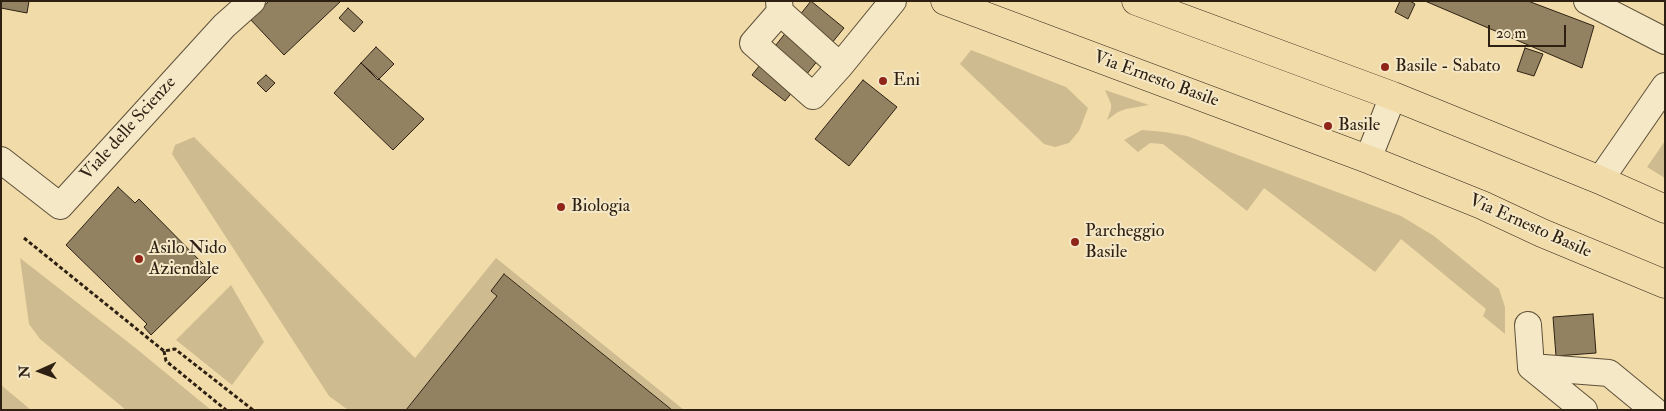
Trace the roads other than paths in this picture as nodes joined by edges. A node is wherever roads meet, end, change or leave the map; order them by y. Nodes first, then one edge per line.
1 (252, 1) edge
2 (893, 1) edge
3 (945, 1) edge
4 (1136, 1) edge
5 (1588, 1) edge
6 (780, 6) edge
7 (1665, 41) edge
8 (840, 66) junction
9 (1665, 86) edge
10 (1393, 96) junction
11 (1368, 159) junction
12 (1, 160) edge
13 (1600, 180) junction
14 (1665, 209) edge
15 (1665, 284) edge
16 (1528, 325) dead end
17 (1531, 367) junction
18 (1584, 410) edge
19 (1654, 410) edge

1 - 12 street, Viale delle Scienze
2 - 8 street
3 - 11 main road, Via Ernesto Basile
4 - 10 main road
5 - 7 street
6 - 8 street
6 - 8 street
9 - 13 street
10 - 11 street
10 - 13 main road
11 - 15 main road, Via Ernesto Basile
13 - 14 main road
16 - 17 street
17 - 18 street
17 - 19 street

